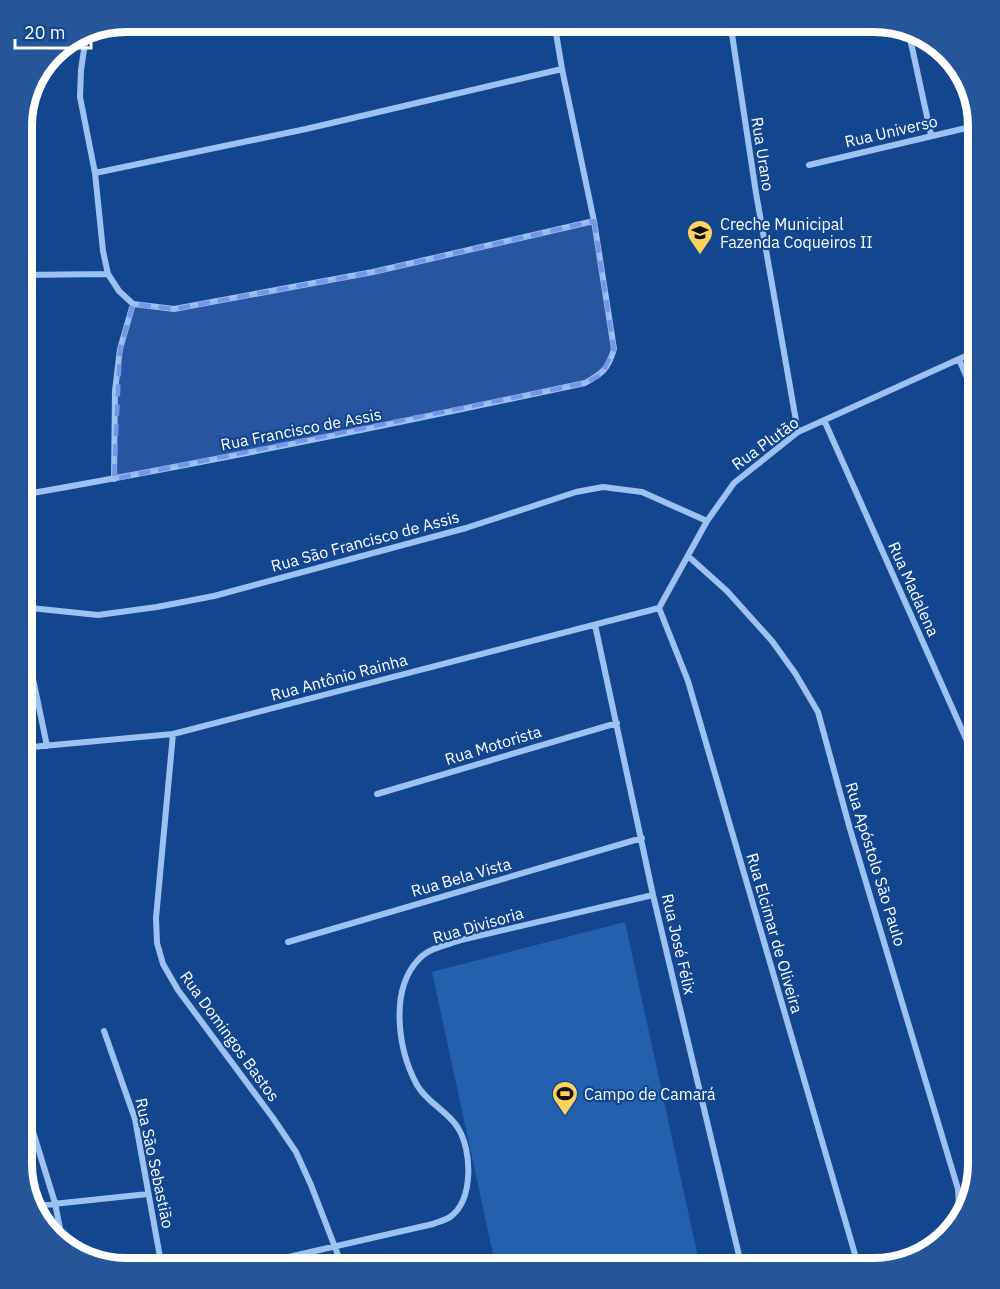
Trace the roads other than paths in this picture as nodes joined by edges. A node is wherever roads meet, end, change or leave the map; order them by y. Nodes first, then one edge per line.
1 (556, 32) edge
2 (732, 32) edge
3 (910, 39) edge
4 (85, 41) edge
5 (562, 69) junction
6 (968, 127) edge
7 (931, 135) junction
8 (808, 165) dead end
9 (95, 173) junction
10 (594, 221) junction
11 (108, 274) junction
12 (32, 275) edge
13 (133, 304) junction
14 (968, 355) edge
15 (959, 359) junction
16 (968, 380) edge
17 (824, 420) junction
18 (798, 432) junction
19 (114, 479) junction
20 (32, 493) edge
21 (707, 521) junction
22 (688, 556) junction
23 (32, 608) edge
24 (659, 608) junction
25 (595, 625) junction
26 (32, 674) edge
27 (617, 723) junction
28 (173, 734) junction
29 (968, 743) edge
30 (47, 746) junction
31 (32, 747) edge
32 (377, 794) dead end
33 (642, 838) junction
34 (653, 895) junction
35 (288, 942) dead end
36 (104, 1031) dead end
37 (32, 1128) edge
38 (148, 1194) junction
39 (56, 1203) junction
40 (41, 1205) edge
41 (959, 1205) edge
42 (61, 1232) edge
43 (336, 1247) junction
44 (160, 1258) edge
45 (286, 1258) edge
46 (340, 1258) edge
47 (740, 1258) edge
48 (856, 1258) edge

1 - 5 street
2 - 18 street, Rua Urano
3 - 7 street
4 - 9 street
5 - 9 street
5 - 10 street
6 - 7 street, Rua Universo
7 - 8 street, Rua Universo
9 - 11 street
10 - 13 street
10 - 19 street, Rua Francisco de Assis
11 - 12 street
11 - 13 street
13 - 19 street
14 - 15 street, Rua Plutão
15 - 16 street
15 - 17 street, Rua Plutão
17 - 18 street, Rua Plutão
17 - 29 street, Rua Madalena
18 - 21 street, Rua Plutão
19 - 20 street, Rua Francisco de Assis
21 - 22 street, Rua Plutão
21 - 23 street, Rua São Francisco de Assis
22 - 24 street, Rua Plutão
22 - 41 street, Rua Apóstolo São Paulo
24 - 25 street, Rua Antônio Rainha
24 - 48 street, Rua Elcimar de Oliveira
25 - 27 street, Rua José Félix
25 - 28 street, Rua Antônio Rainha
26 - 30 street
27 - 32 street, Rua Motorista
27 - 33 street, Rua José Félix
28 - 30 street, Rua Antônio Rainha
28 - 43 street, Rua Domingos Bastos
30 - 31 street, Rua Antônio Rainha
33 - 34 street, Rua José Félix
33 - 35 street, Rua Bela Vista
34 - 43 street, Rua Divisoria
34 - 47 street, Rua José Félix
36 - 38 street, Rua São Sebastião
37 - 39 street
38 - 39 street
38 - 44 street, Rua São Sebastião
39 - 40 street
39 - 42 street
43 - 45 street, Rua Divisoria
43 - 46 street, Rua Domingos Bastos

